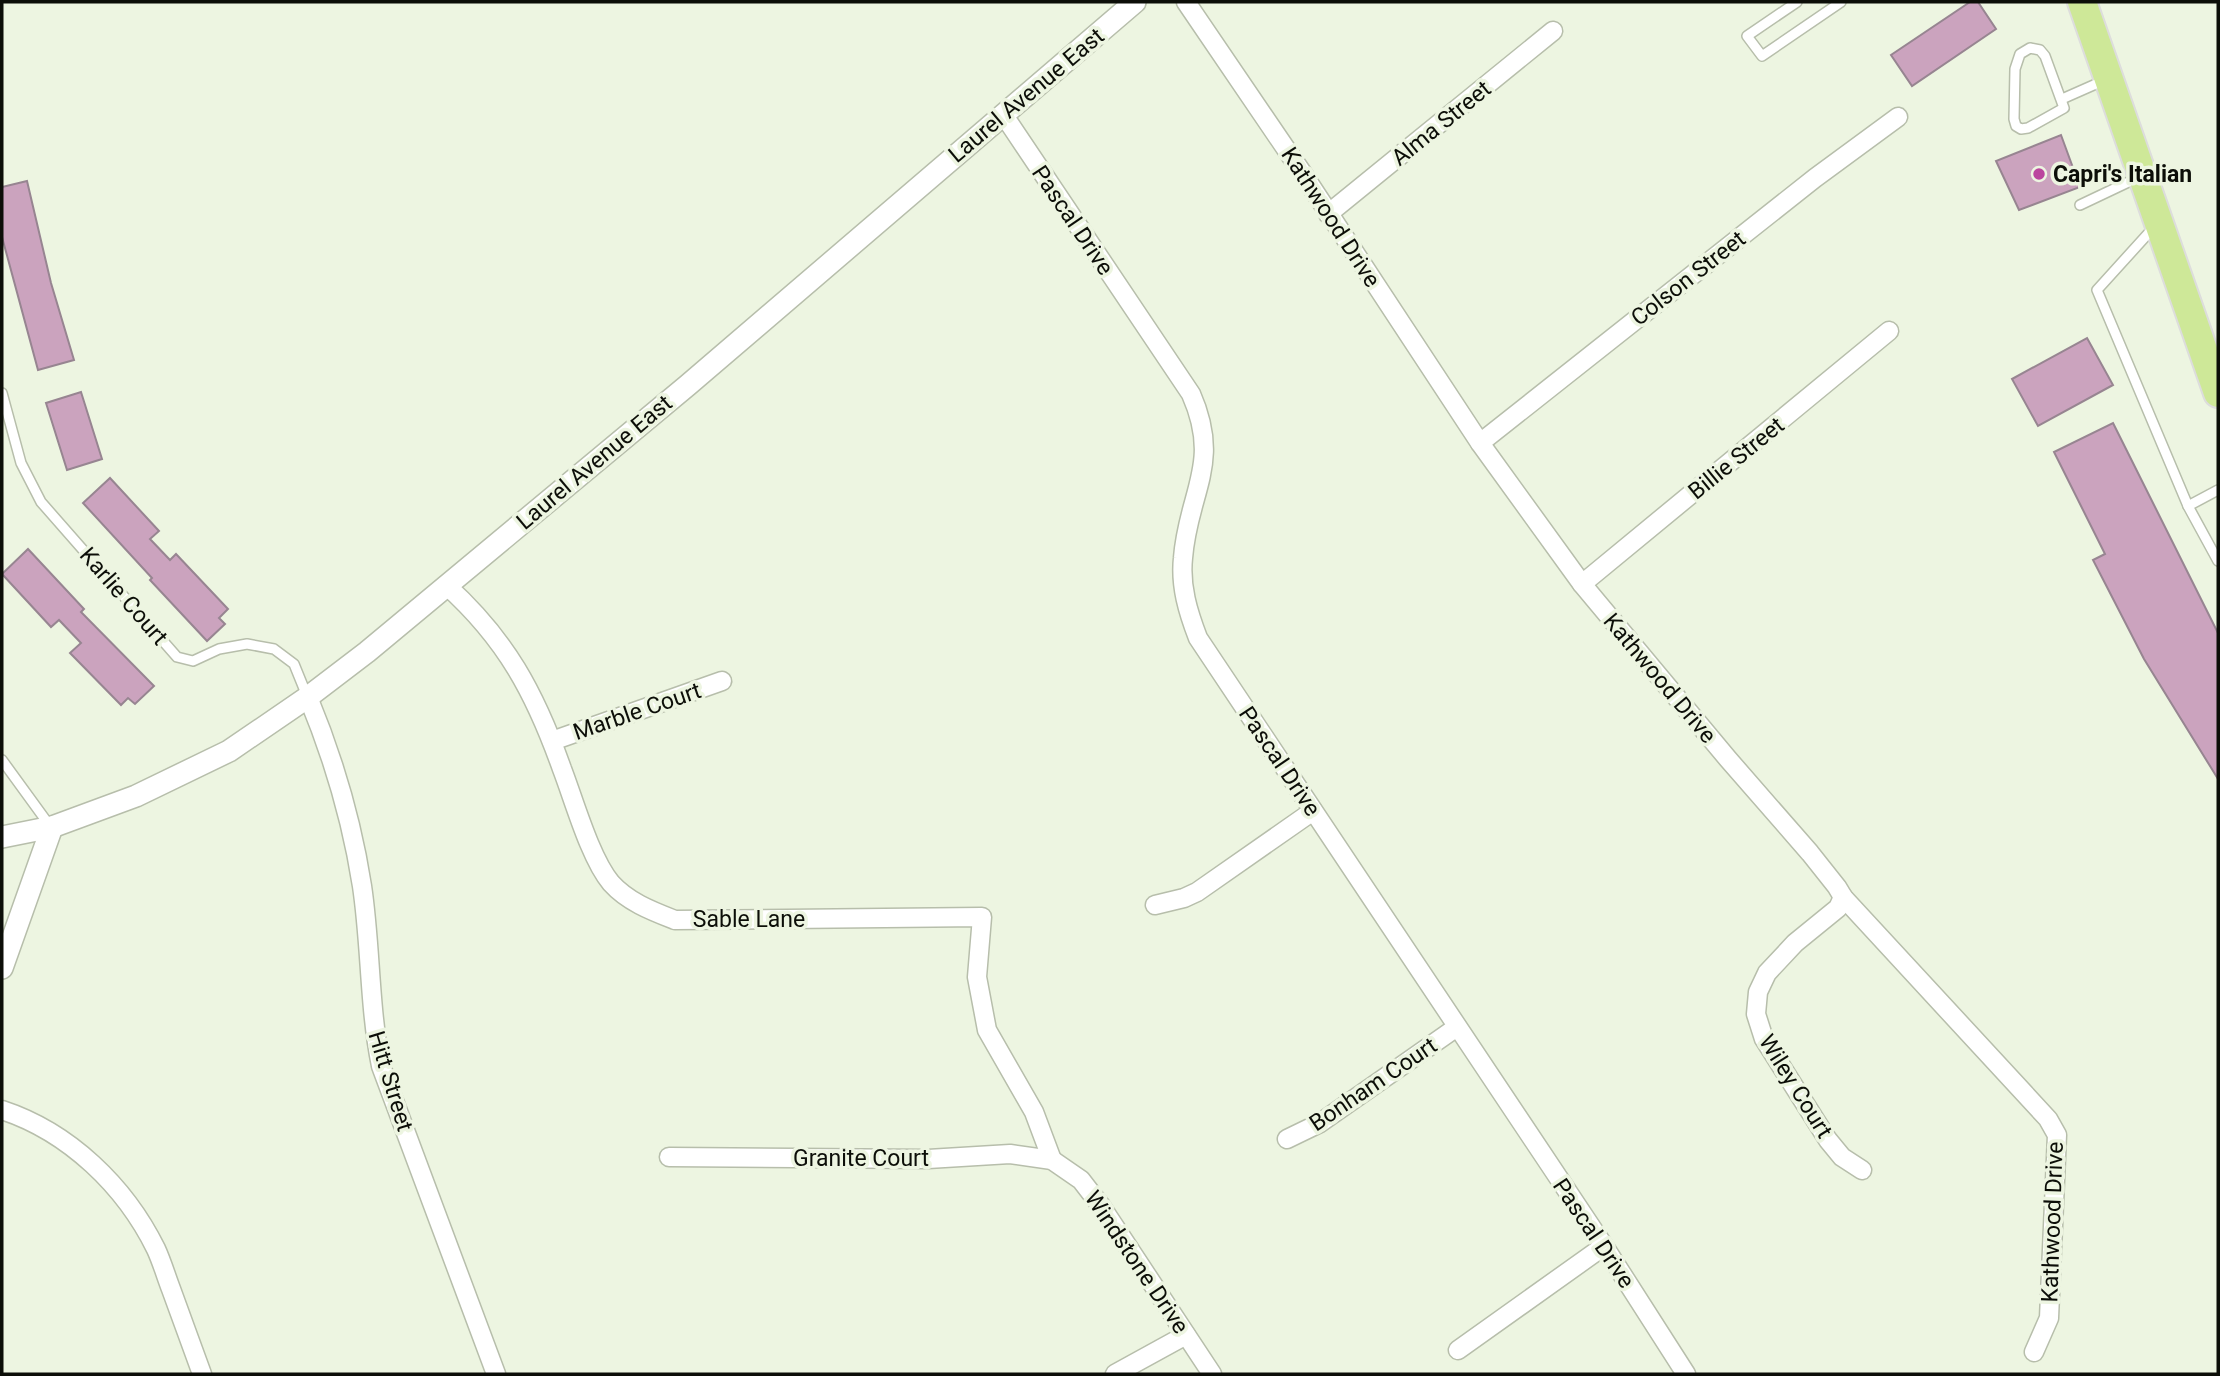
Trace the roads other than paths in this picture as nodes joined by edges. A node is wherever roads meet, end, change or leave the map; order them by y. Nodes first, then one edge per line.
1 (1135, 2) edge
2 (1186, 2) edge
3 (1797, 2) edge
4 (1841, 2) edge
5 (2082, 2) edge
6 (1553, 31) dead end
7 (2108, 79) junction
8 (2062, 99) junction
9 (1003, 114) junction
10 (1898, 117) dead end
11 (2142, 176) junction
12 (2080, 205) dead end
13 (1328, 214) junction
14 (2158, 222) junction
15 (1889, 331) dead end
16 (2, 393) edge
17 (2218, 393) edge
18 (1480, 443) junction
19 (2218, 490) edge
20 (2188, 506) junction
21 (2218, 561) edge
22 (1582, 584) junction
23 (446, 585) junction
24 (722, 681) dead end
25 (308, 697) junction
26 (552, 741) junction
27 (2, 761) edge
28 (1313, 811) junction
29 (51, 827) junction
30 (2, 837) edge
31 (1843, 897) junction
32 (1155, 905) dead end
33 (2, 968) edge
34 (1457, 1027) junction
35 (2, 1110) edge
36 (1287, 1139) dead end
37 (668, 1157) dead end
38 (1052, 1160) junction
39 (1862, 1170) dead end
40 (1604, 1246) junction
41 (1186, 1335) junction
42 (1458, 1350) dead end
43 (2034, 1352) dead end
44 (202, 1374) edge
45 (496, 1374) edge
46 (1115, 1374) edge
47 (1212, 1374) edge
48 (1686, 1374) edge

1 - 9 street, Laurel Avenue East
2 - 13 street, Kathwood Drive
3 - 4 lane
5 - 7 highway
6 - 13 street, Alma Street
7 - 8 lane
7 - 11 highway
8 - 8 lane
9 - 23 street, Laurel Avenue East
9 - 28 street, Pascal Drive
10 - 18 street, Colson Street
11 - 12 lane
11 - 14 highway
13 - 18 street, Kathwood Drive
14 - 17 highway
14 - 20 lane
15 - 22 street, Billie Street
16 - 25 lane, Karlie Court
18 - 22 street, Kathwood Drive
19 - 20 lane
20 - 21 lane
22 - 31 street, Kathwood Drive
23 - 25 street, Laurel Avenue East
23 - 26 street, Sable Lane
24 - 26 street, Marble Court
25 - 29 street, Laurel Avenue East
25 - 45 street, Hitt Street
26 - 38 street, Sable Lane
27 - 29 lane
28 - 32 street
28 - 34 street, Pascal Drive
29 - 30 street, Laurel Avenue East
29 - 33 street
31 - 39 street, Wiley Court
31 - 43 street, Kathwood Drive
34 - 36 street, Bonham Court
34 - 40 street, Pascal Drive
35 - 44 street
37 - 38 street, Granite Court
38 - 41 street, Windstone Drive
40 - 42 street
40 - 48 street, Pascal Drive
41 - 46 street
41 - 47 street, Windstone Drive

